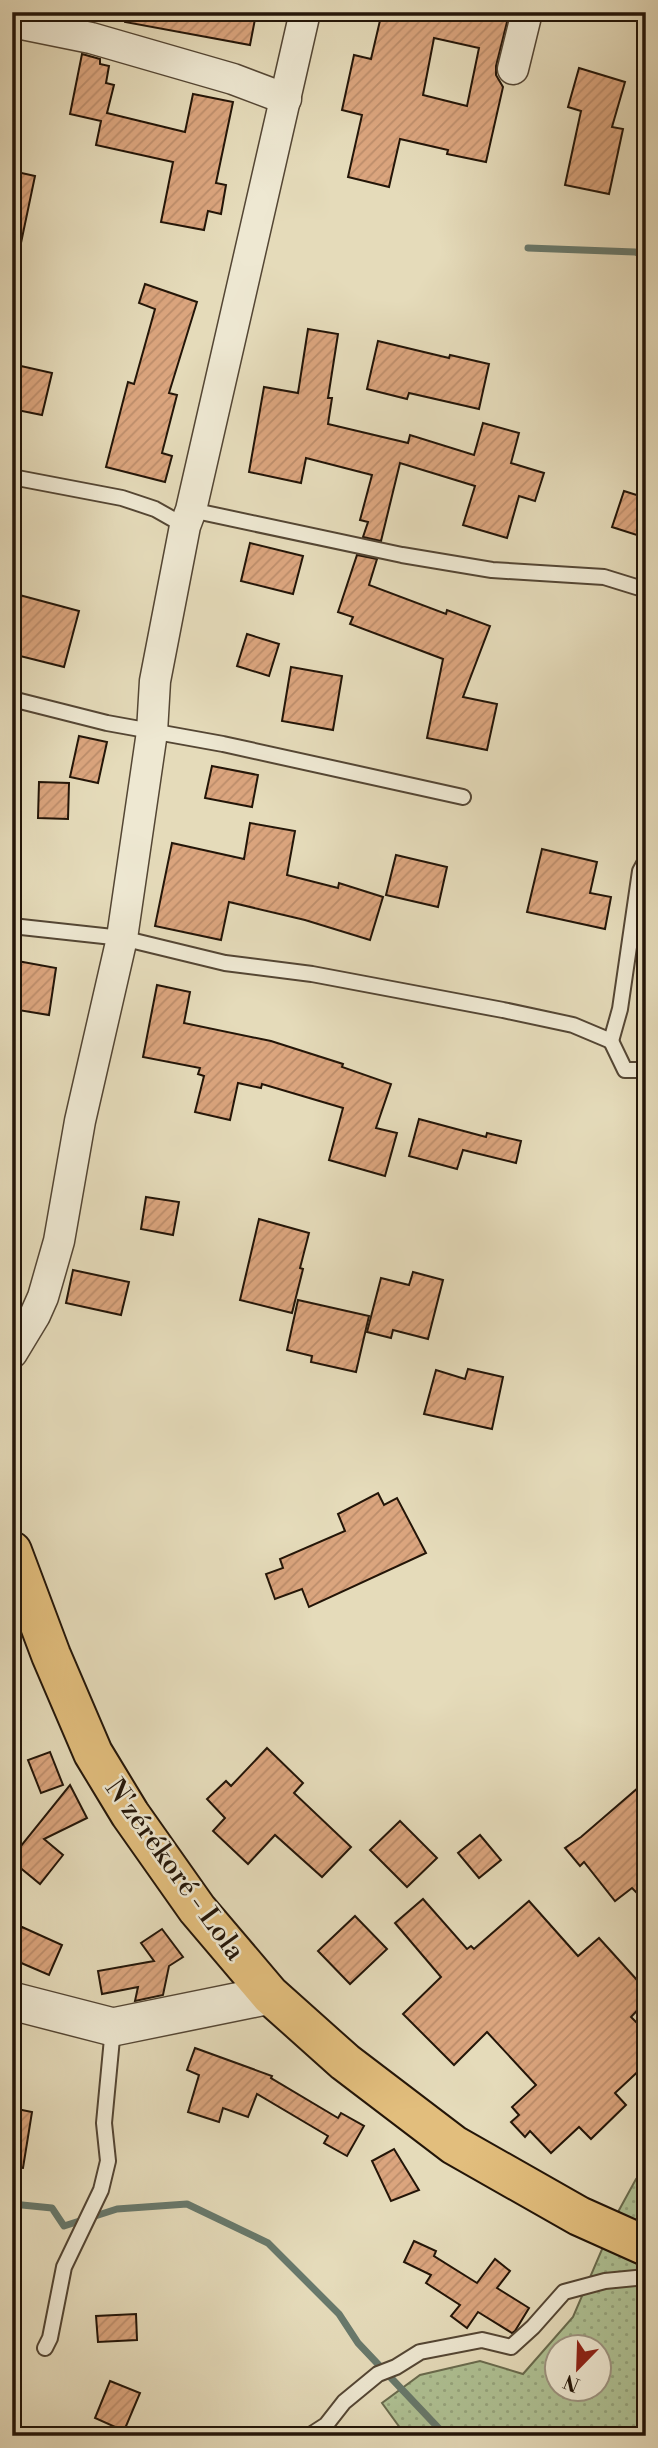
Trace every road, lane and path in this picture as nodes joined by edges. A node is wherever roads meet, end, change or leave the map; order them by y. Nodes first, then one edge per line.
1 (305, 12) edge
2 (527, 12) edge
3 (12, 22) edge
4 (513, 69) dead end
5 (286, 99) junction
6 (12, 477) edge
7 (188, 518) junction
8 (646, 590) edge
9 (12, 699) edge
10 (152, 732) junction
11 (463, 797) dead end
12 (646, 860) edge
13 (12, 926) edge
14 (122, 938) junction
15 (611, 1041) junction
16 (646, 1070) edge
17 (12, 1353) edge
18 (12, 1551) edge
19 (270, 1995) junction
20 (12, 2001) edge
21 (113, 2027) junction
22 (646, 2246) edge
23 (646, 2277) edge
24 (45, 2348) dead end
25 (309, 2436) edge

1 - 5 street
2 - 4 street
3 - 5 street
5 - 7 street
6 - 7 lane
7 - 8 lane
7 - 10 street
9 - 10 lane
10 - 11 lane
10 - 14 street
12 - 15 lane
13 - 14 lane
14 - 15 lane
14 - 17 street
15 - 16 lane
18 - 19 highway, N'zérékoré - Lola
19 - 21 street
19 - 22 highway, N'zérékoré - Lola
20 - 21 street
21 - 24 lane
23 - 25 lane

